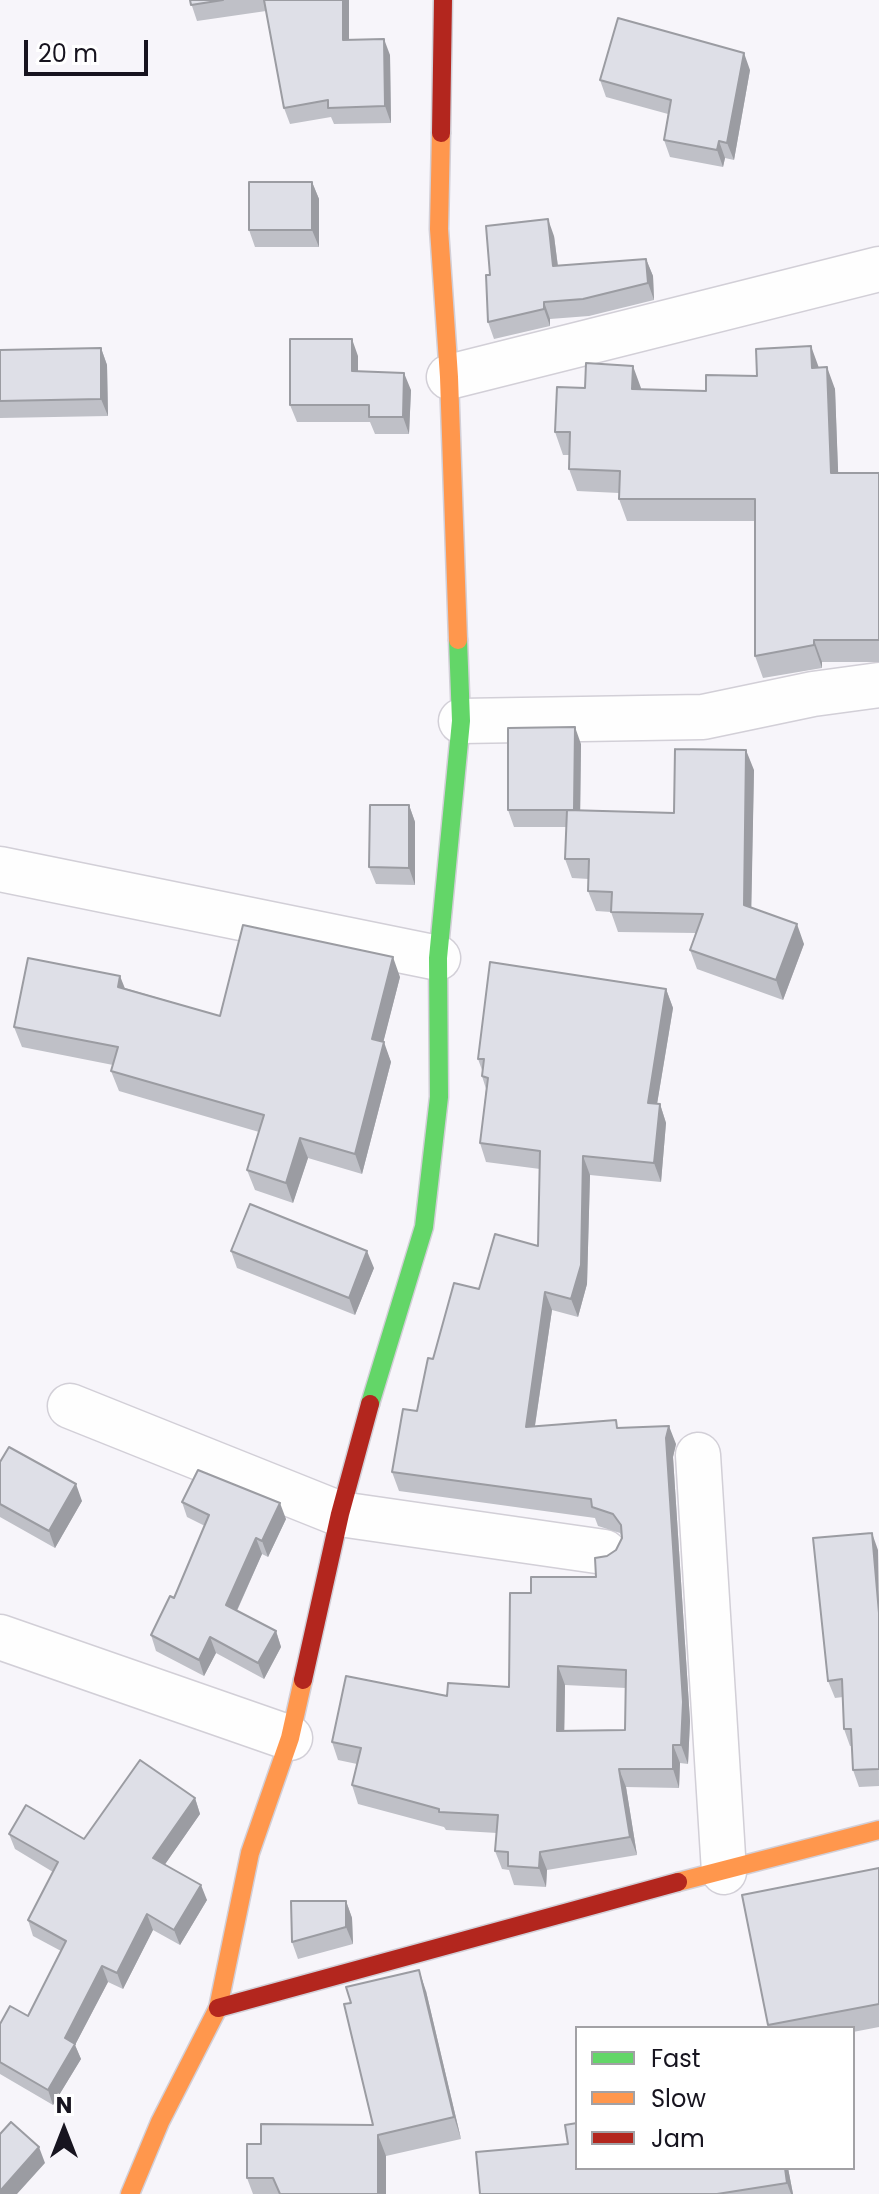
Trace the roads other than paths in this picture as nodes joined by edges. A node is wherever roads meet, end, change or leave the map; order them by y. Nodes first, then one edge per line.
1 (443, 0) edge
2 (879, 269) edge
3 (449, 377) junction
4 (879, 685) edge
5 (461, 721) junction
6 (0, 869) edge
7 (438, 958) junction
8 (70, 1406) dead end
9 (698, 1455) dead end
10 (340, 1514) junction
11 (604, 1552) dead end
12 (0, 1637) edge
13 (290, 1738) junction
14 (879, 1830) edge
15 (724, 1872) junction
16 (218, 2008) junction
17 (130, 2194) edge

1 - 3 street
2 - 3 street
3 - 5 street
4 - 5 street
5 - 7 street
6 - 7 street
7 - 10 street
8 - 10 street
9 - 15 street
10 - 11 street
10 - 13 street
12 - 13 street
13 - 16 street
14 - 15 street
15 - 16 street
16 - 17 street

